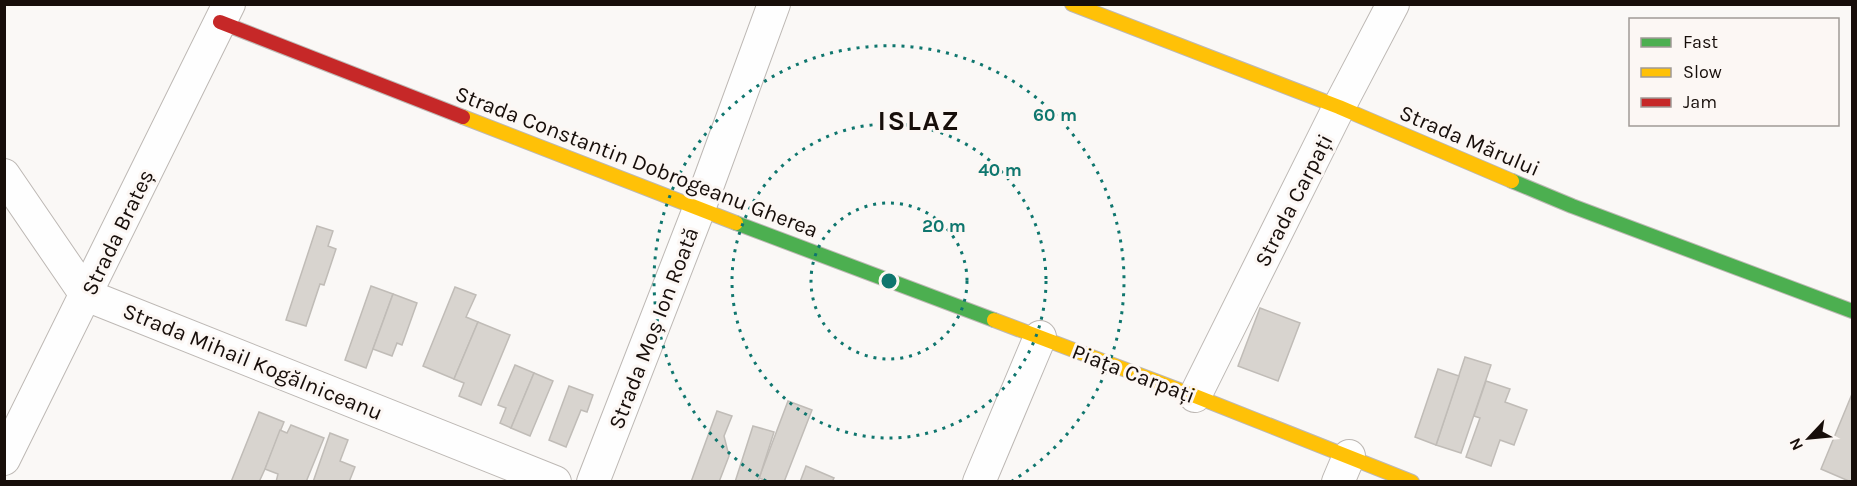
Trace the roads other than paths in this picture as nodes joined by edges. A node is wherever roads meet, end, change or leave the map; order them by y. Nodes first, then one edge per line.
1 (774, 4) edge
2 (1072, 4) edge
3 (1392, 4) edge
4 (224, 13) edge
5 (1339, 107) junction
6 (4, 176) edge
7 (699, 209) junction
8 (86, 295) junction
9 (1852, 311) edge
10 (1040, 337) junction
11 (1195, 396) junction
12 (4, 459) edge
13 (1344, 469) edge
14 (555, 482) edge
15 (593, 482) edge
16 (979, 482) edge
17 (1412, 482) edge

1 - 7 street, Strada Moș Ion Roată
2 - 5 street, Strada Mărului
3 - 5 street, Strada Carpați
4 - 7 street, Strada Constantin Dobrogeanu Gherea
4 - 8 street, Strada Brateș
5 - 9 street, Strada Mărului
5 - 11 street, Strada Carpați
6 - 8 street
7 - 10 street, Strada Constantin Dobrogeanu Gherea
7 - 15 street, Strada Moș Ion Roată
8 - 12 street, Strada Brateș
8 - 14 street, Strada Mihail Kogălniceanu
10 - 11 street, Piața Carpați
10 - 16 street
11 - 13 street, Piața Carpați
13 - 17 street

